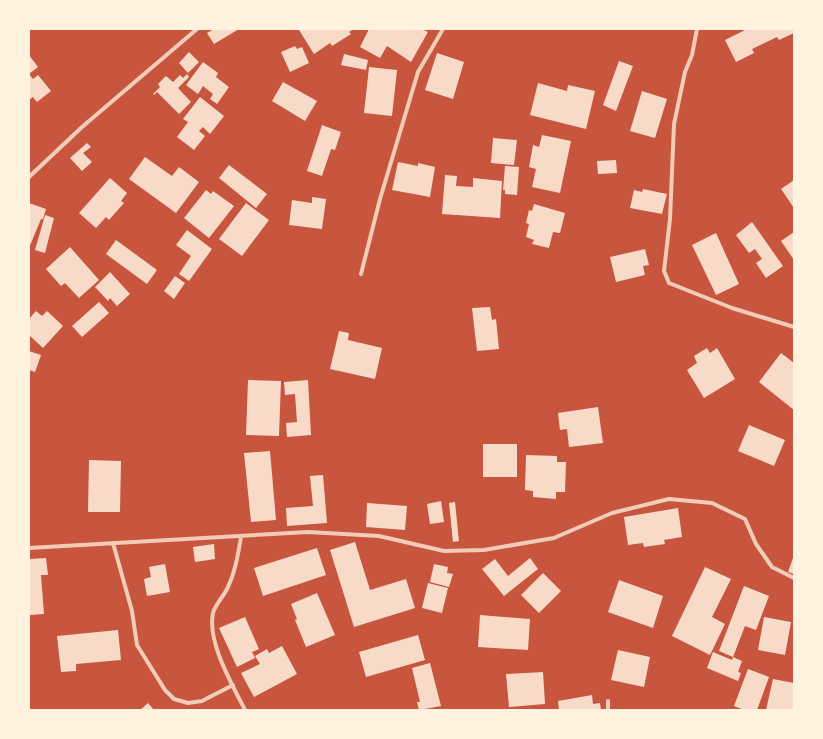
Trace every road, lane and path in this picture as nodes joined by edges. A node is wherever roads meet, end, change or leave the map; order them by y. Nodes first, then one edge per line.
1 (197, 29) edge
2 (443, 29) edge
3 (697, 29) edge
4 (29, 177) edge
5 (361, 274) dead end
6 (794, 327) edge
7 (242, 537) junction
8 (113, 543) junction
9 (29, 548) edge
10 (794, 578) edge
11 (233, 685) junction
12 (608, 701) dead end
13 (245, 710) edge
14 (608, 710) edge

1 - 4 street
2 - 5 street
3 - 6 street
7 - 8 street
7 - 10 street
7 - 11 street
8 - 9 street
8 - 11 street
11 - 13 street
12 - 14 street

